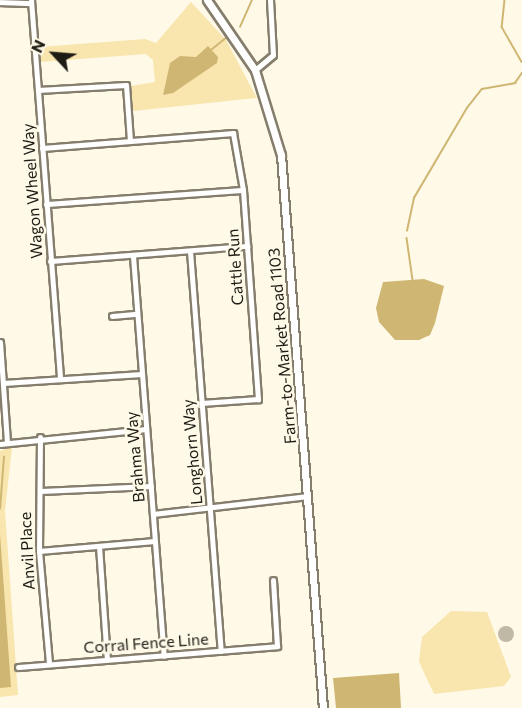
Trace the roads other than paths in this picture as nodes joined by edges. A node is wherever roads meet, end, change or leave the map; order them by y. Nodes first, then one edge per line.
1 (207, 0) edge
2 (270, 0) edge
3 (31, 1) edge
4 (0, 2) edge
5 (255, 70) junction
6 (38, 90) junction
7 (130, 141) junction
8 (42, 148) junction
9 (243, 190) junction
10 (46, 204) junction
11 (247, 246) junction
12 (190, 250) junction
13 (133, 256) junction
14 (50, 261) junction
15 (137, 314) junction
16 (112, 316) dead end
17 (0, 342) edge
18 (142, 374) junction
19 (60, 379) junction
20 (3, 383) junction
21 (201, 403) junction
22 (147, 429) junction
23 (40, 437) junction
24 (7, 442) junction
25 (0, 444) edge
26 (151, 486) junction
27 (41, 492) junction
28 (308, 496) junction
29 (210, 509) junction
30 (153, 514) junction
31 (155, 541) junction
32 (99, 546) junction
33 (39, 551) junction
34 (273, 580) dead end
35 (221, 651) junction
36 (164, 656) junction
37 (107, 659) junction
38 (49, 664) junction
39 (18, 667) dead end
40 (323, 708) edge

1 - 5 main road, Farm-to-Market Road 1103
2 - 5 street
3 - 4 street
3 - 6 street, Wagon Wheel Way
5 - 28 main road, Farm-to-Market Road 1103
6 - 7 street
6 - 8 street, Wagon Wheel Way
7 - 8 street
7 - 9 street, Cattle Run
8 - 10 street, Wagon Wheel Way
9 - 10 street
9 - 11 street, Cattle Run
10 - 14 street, Wagon Wheel Way
11 - 12 street
11 - 21 street, Cattle Run
12 - 13 street
12 - 21 street, Longhorn Way
13 - 14 street
13 - 15 street, Brahma Way
14 - 19 street, Wagon Wheel Way
15 - 16 street
15 - 18 street, Brahma Way
17 - 20 street
18 - 19 street
18 - 22 street, Brahma Way
19 - 20 street
20 - 24 street
21 - 29 street, Longhorn Way
22 - 23 street
22 - 26 street, Brahma Way
23 - 24 street
23 - 27 street, Anvil Place
24 - 25 street
26 - 27 street
26 - 30 street, Brahma Way
27 - 33 street, Anvil Place
28 - 29 street
28 - 40 main road, Farm-to-Market Road 1103
29 - 30 street
29 - 35 street, Longhorn Way
30 - 31 street, Brahma Way
31 - 32 street
31 - 36 street, Brahma Way
32 - 33 street
32 - 37 street
33 - 38 street, Anvil Place
34 - 35 street, Corral Fence Line
35 - 36 street, Corral Fence Line
36 - 37 street, Corral Fence Line
37 - 38 street, Corral Fence Line
38 - 39 street, Corral Fence Line

